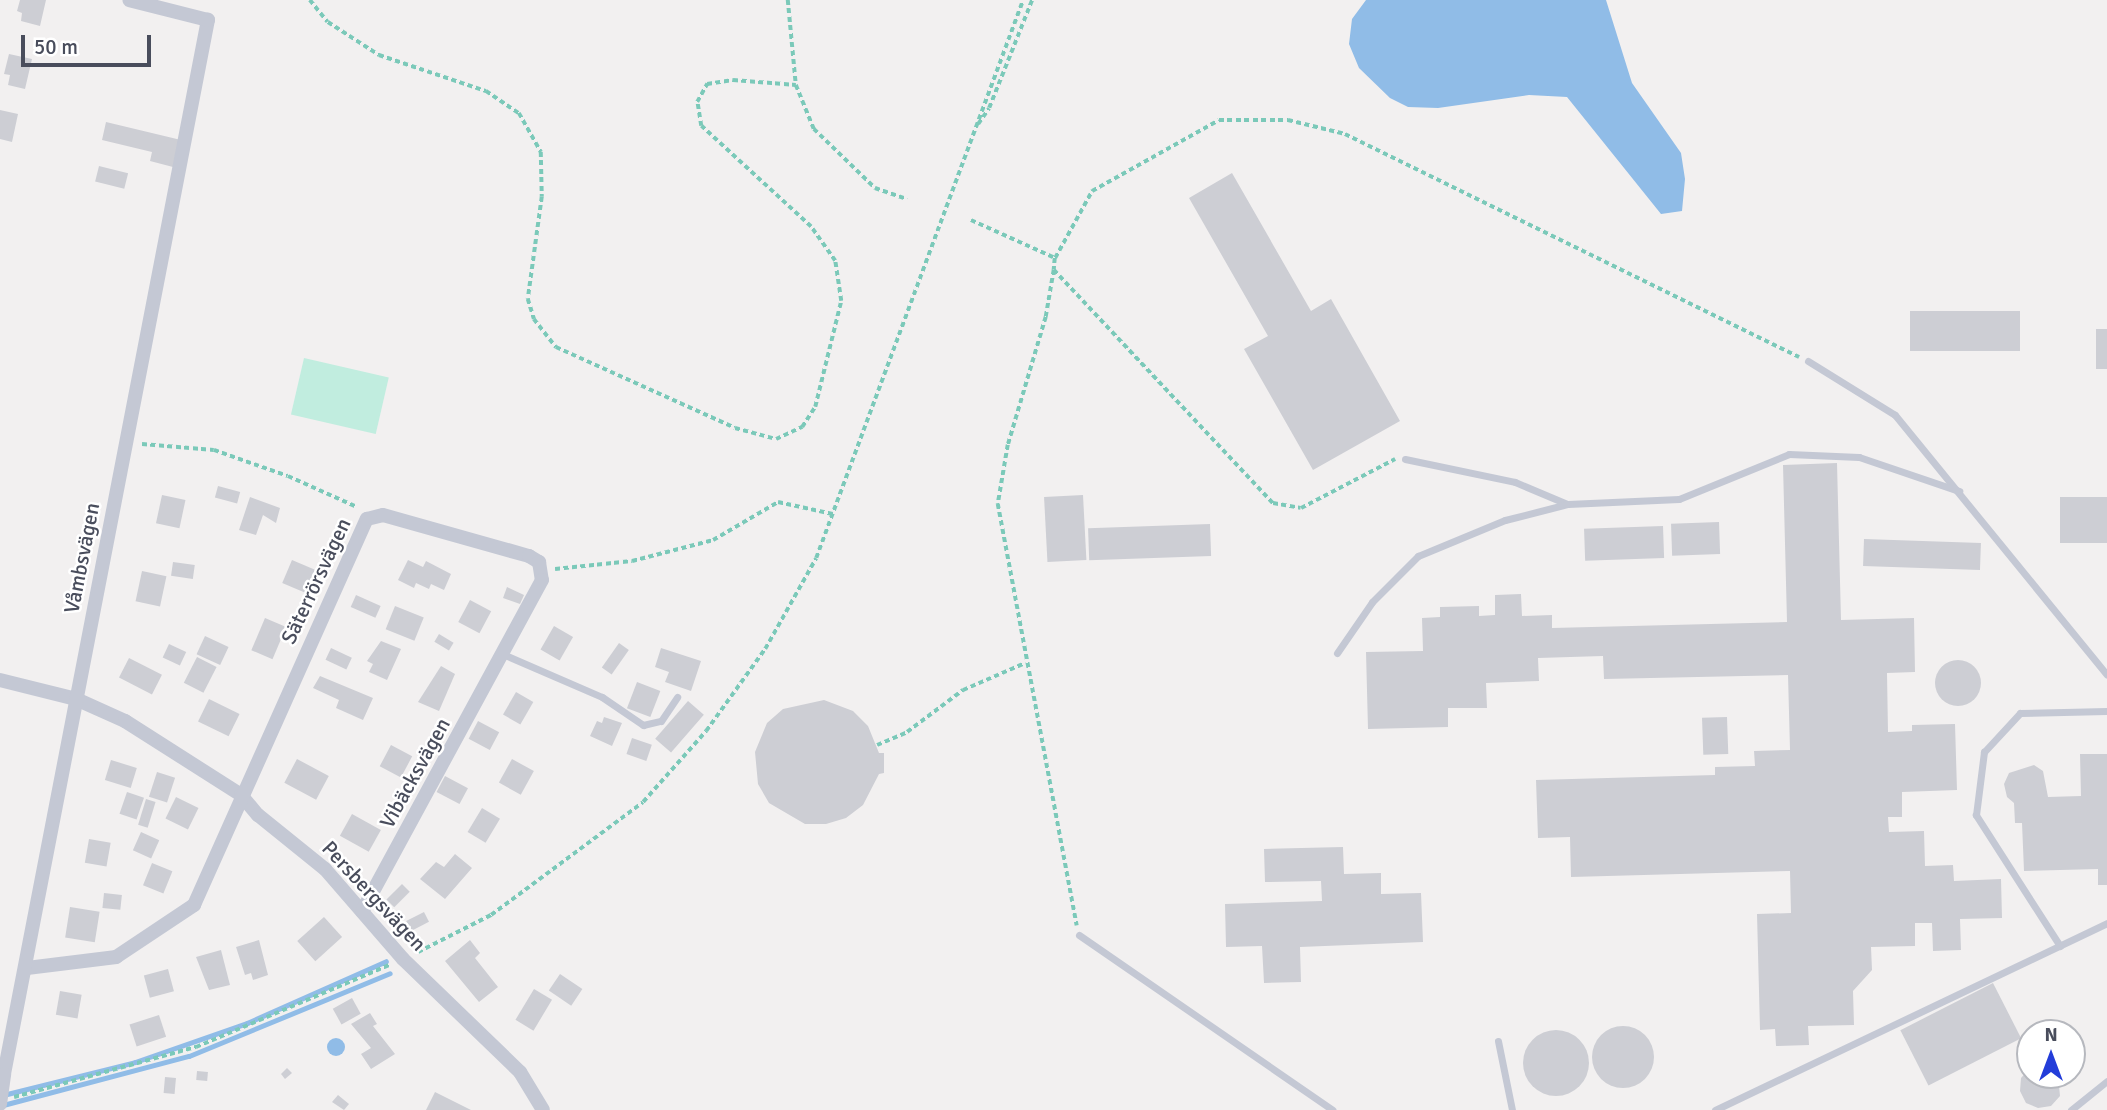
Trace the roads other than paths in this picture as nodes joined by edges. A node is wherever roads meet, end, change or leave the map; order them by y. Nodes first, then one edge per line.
1 (128, 0) edge
2 (1808, 361) road end
3 (1405, 459) road end
4 (1959, 491) junction
5 (1568, 504) junction
6 (542, 570) joint
7 (1337, 653) dead end
8 (505, 655) junction
9 (2107, 675) edge
10 (0, 680) edge
11 (677, 697) dead end
12 (76, 699) junction
13 (2107, 711) edge
14 (241, 795) junction
15 (362, 911) junction
16 (2107, 923) edge
17 (1079, 934) road end
18 (2060, 946) junction
19 (27, 968) junction
20 (1498, 1041) dead end
21 (2107, 1081) edge
22 (6, 1101) edge
23 (543, 1110) edge
24 (1333, 1110) edge
25 (1512, 1110) edge
26 (1715, 1110) edge
27 (2071, 1110) edge

1 - 12 street, Våmbsvägen
2 - 4 lane
3 - 5 lane
4 - 5 lane
4 - 9 lane
5 - 7 lane
6 - 8 street, Vibäcksvägen
6 - 14 street, Säterrörsvägen
8 - 11 lane
8 - 15 street, Vibäcksvägen
10 - 12 street, Persbergsvägen
12 - 14 street, Persbergsvägen
12 - 19 street, Våmbsvägen
13 - 18 lane
14 - 15 street, Persbergsvägen
14 - 19 street, Säterrörsvägen
15 - 23 street, Persbergsvägen
16 - 18 lane
17 - 24 lane
18 - 26 lane
19 - 22 street, Våmbsvägen, bridge
20 - 25 lane
21 - 27 lane

